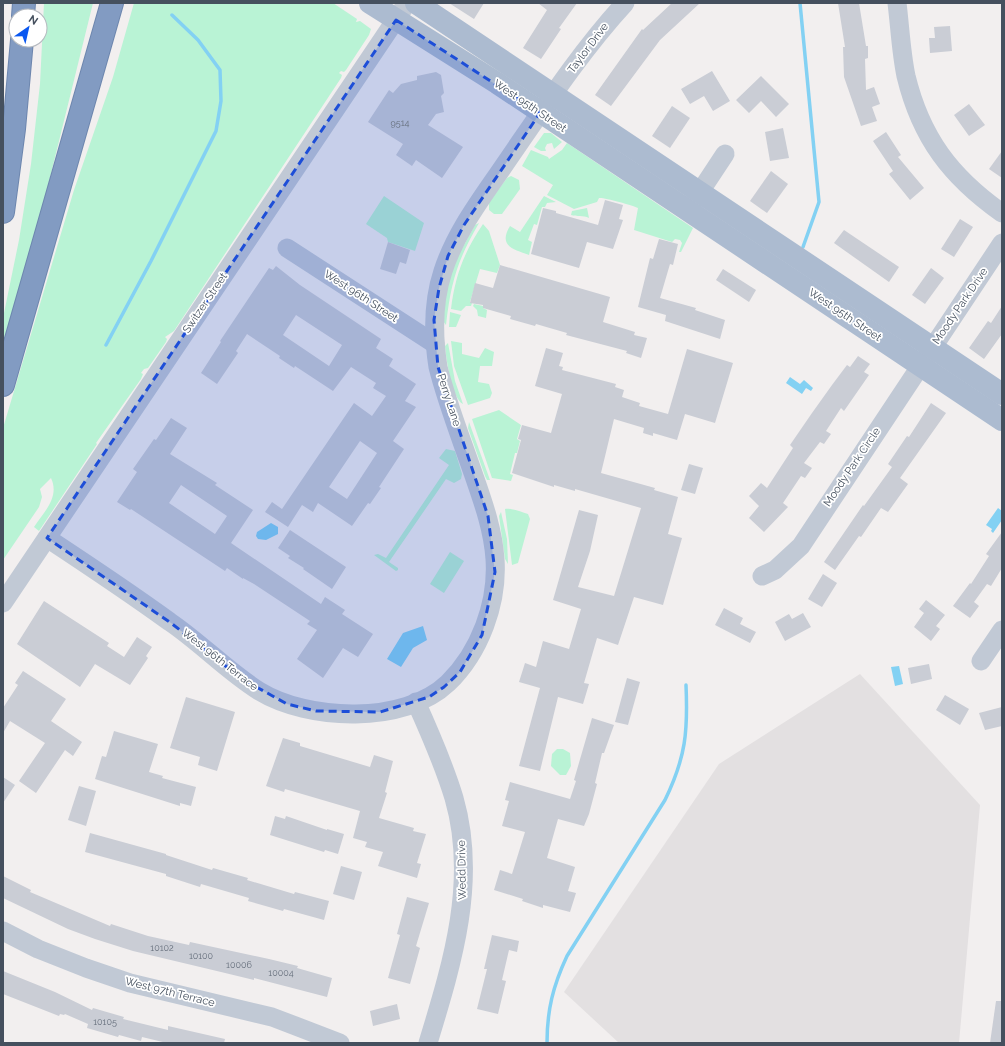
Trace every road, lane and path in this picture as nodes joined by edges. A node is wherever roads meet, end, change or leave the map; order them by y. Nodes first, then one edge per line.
1 (112, 3) edge
2 (370, 3) edge
3 (416, 3) edge
4 (625, 3) edge
5 (897, 3) edge
6 (401, 11) edge
7 (21, 48) edge
8 (553, 95) junction
9 (540, 113) junction
10 (725, 154) dead end
11 (700, 192) junction
12 (688, 211) junction
13 (3, 212) edge
14 (1002, 213) edge
15 (1002, 244) edge
16 (287, 248) dead end
17 (828, 291) junction
18 (435, 344) junction
19 (932, 348) junction
20 (920, 366) junction
21 (3, 385) edge
22 (1002, 394) edge
23 (1002, 420) edge
24 (47, 538) junction
25 (762, 576) dead end
26 (3, 603) edge
27 (1002, 630) edge
28 (981, 661) dead end
29 (416, 702) junction
30 (3, 931) edge
31 (340, 1043) edge
32 (428, 1043) edge

1 - 21 highway
2 - 6 main road, West 95th Street
3 - 8 main road, West 95th Street
4 - 8 street, Taylor Drive
5 - 14 street
6 - 9 main road, West 95th Street
6 - 24 street, Switzer Street
7 - 13 highway
8 - 9 street, Perry Lane
8 - 11 main road, West 95th Street
9 - 12 main road, West 95th Street
9 - 18 street, Perry Lane
10 - 11 street
11 - 12 street
11 - 17 main road, West 95th Street
12 - 17 main road, West 95th Street
15 - 19 street, Moody Park Drive
16 - 18 street, West 96th Street
17 - 19 main road, West 95th Street
17 - 20 main road, West 95th Street
18 - 29 street, Perry Lane
19 - 20 street, Moody Park Circle
19 - 22 main road, West 95th Street
20 - 23 main road, West 95th Street
20 - 25 street, Moody Park Circle
24 - 26 street, Switzer Street
24 - 29 street, West 96th Terrace
27 - 28 street
29 - 32 street, Wedd Drive
30 - 31 street, West 97th Terrace

